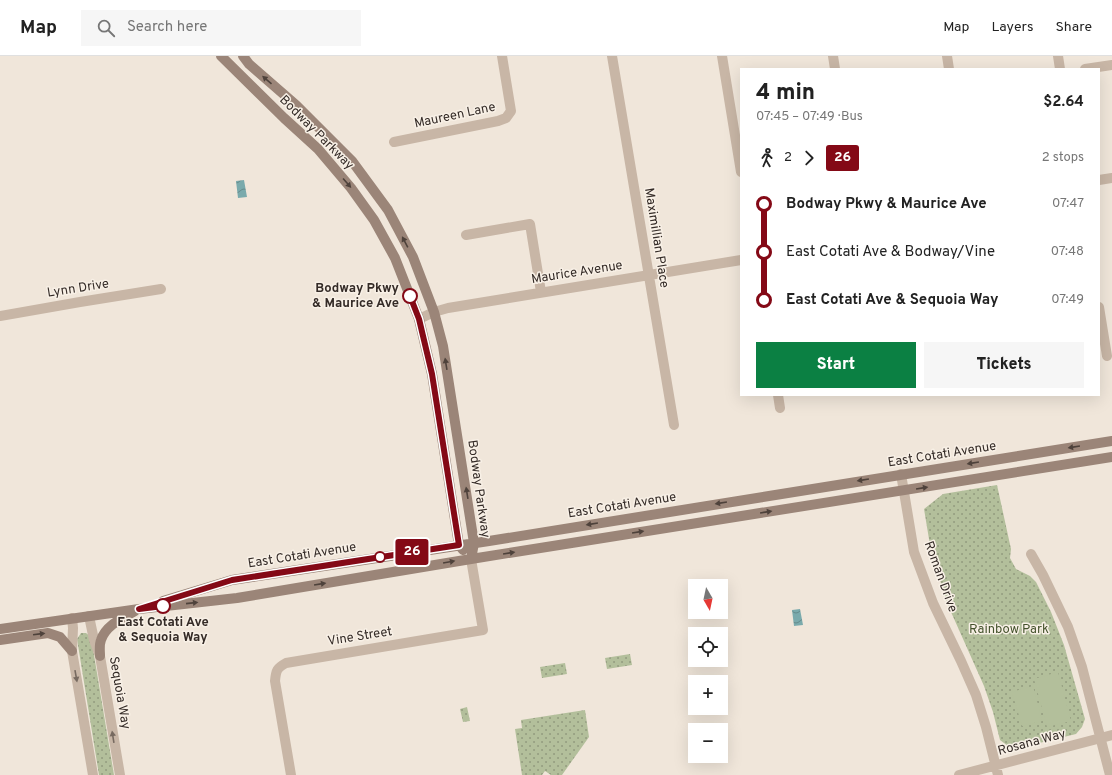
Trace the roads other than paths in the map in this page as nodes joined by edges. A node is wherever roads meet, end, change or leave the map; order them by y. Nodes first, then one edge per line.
1 (221, 56) edge
2 (243, 56) edge
3 (502, 56) edge
4 (612, 56) edge
5 (722, 56) edge
6 (833, 56) edge
7 (947, 56) edge
8 (1058, 56) edge
9 (1112, 65) edge
10 (836, 68) edge
11 (949, 68) edge
12 (1060, 68) edge
13 (1092, 68) edge
14 (394, 142) dead end
15 (740, 166) edge
16 (1112, 178) edge
17 (1100, 180) edge
18 (466, 235) dead end
19 (740, 260) edge
20 (649, 275) junction
21 (161, 290) dead end
22 (541, 292) junction
23 (434, 312) junction
24 (1100, 313) edge
25 (0, 316) edge
26 (419, 319) junction
27 (1107, 356) dead end
28 (778, 396) edge
29 (780, 408) dead end
30 (674, 425) dead end
31 (1112, 441) edge
32 (1112, 458) edge
33 (901, 474) junction
34 (904, 491) junction
35 (474, 543) junction
36 (459, 545) junction
37 (1031, 554) dead end
38 (471, 559) junction
39 (139, 609) junction
40 (89, 616) junction
41 (72, 618) junction
42 (0, 629) edge
43 (0, 640) edge
44 (72, 651) junction
45 (100, 656) junction
46 (1112, 735) edge
47 (1100, 738) junction
48 (997, 770) edge
49 (93, 775) edge
50 (120, 775) edge
51 (291, 775) edge
52 (959, 775) edge
53 (1110, 775) edge

1 -> 26 main road, Bodway Parkway
23 -> 2 main road, Bodway Parkway
3 - 14 street, Maureen Lane
4 - 20 street, Maximillian Place
5 - 15 street
6 - 10 street
7 - 11 street
8 - 12 street
9 - 13 street
16 - 17 street
18 - 22 street
19 - 20 street, Maurice Avenue
20 - 22 street, Maurice Avenue
20 - 30 street, Maximillian Place
21 - 25 street, Lynn Drive
22 - 23 street, Maurice Avenue
23 - 26 street, Maurice Avenue
35 -> 23 main road, Bodway Parkway
24 - 27 street
26 - 36 main road, Bodway Parkway
28 - 29 street
31 -> 33 main road, East Cotati Avenue
34 -> 32 main road, East Cotati Avenue
33 - 34 street, Roman Drive
33 -> 35 main road, East Cotati Avenue
38 -> 34 main road, East Cotati Avenue
34 - 48 street, Roman Drive
35 - 36 main road, East Cotati Avenue
35 - 38 main road, Bodway Parkway
36 - 38 main road, Bodway Parkway
36 - 39 main road, East Cotati Avenue
37 - 47 street
39 -> 38 main road, East Cotati Avenue
38 - 51 street, Vine Street
39 - 40 main road, East Cotati Avenue
39 - 45 main road
40 - 41 main road, East Cotati Avenue
40 - 45 street, Sequoia Way
41 - 42 main road, East Cotati Avenue
41 - 44 street
43 -> 44 main road
44 -> 49 street
50 -> 45 street, Sequoia Way
46 - 47 street, Rosana Way
47 - 48 street, Rosana Way
47 - 53 street
48 - 52 street, Rosana Way

